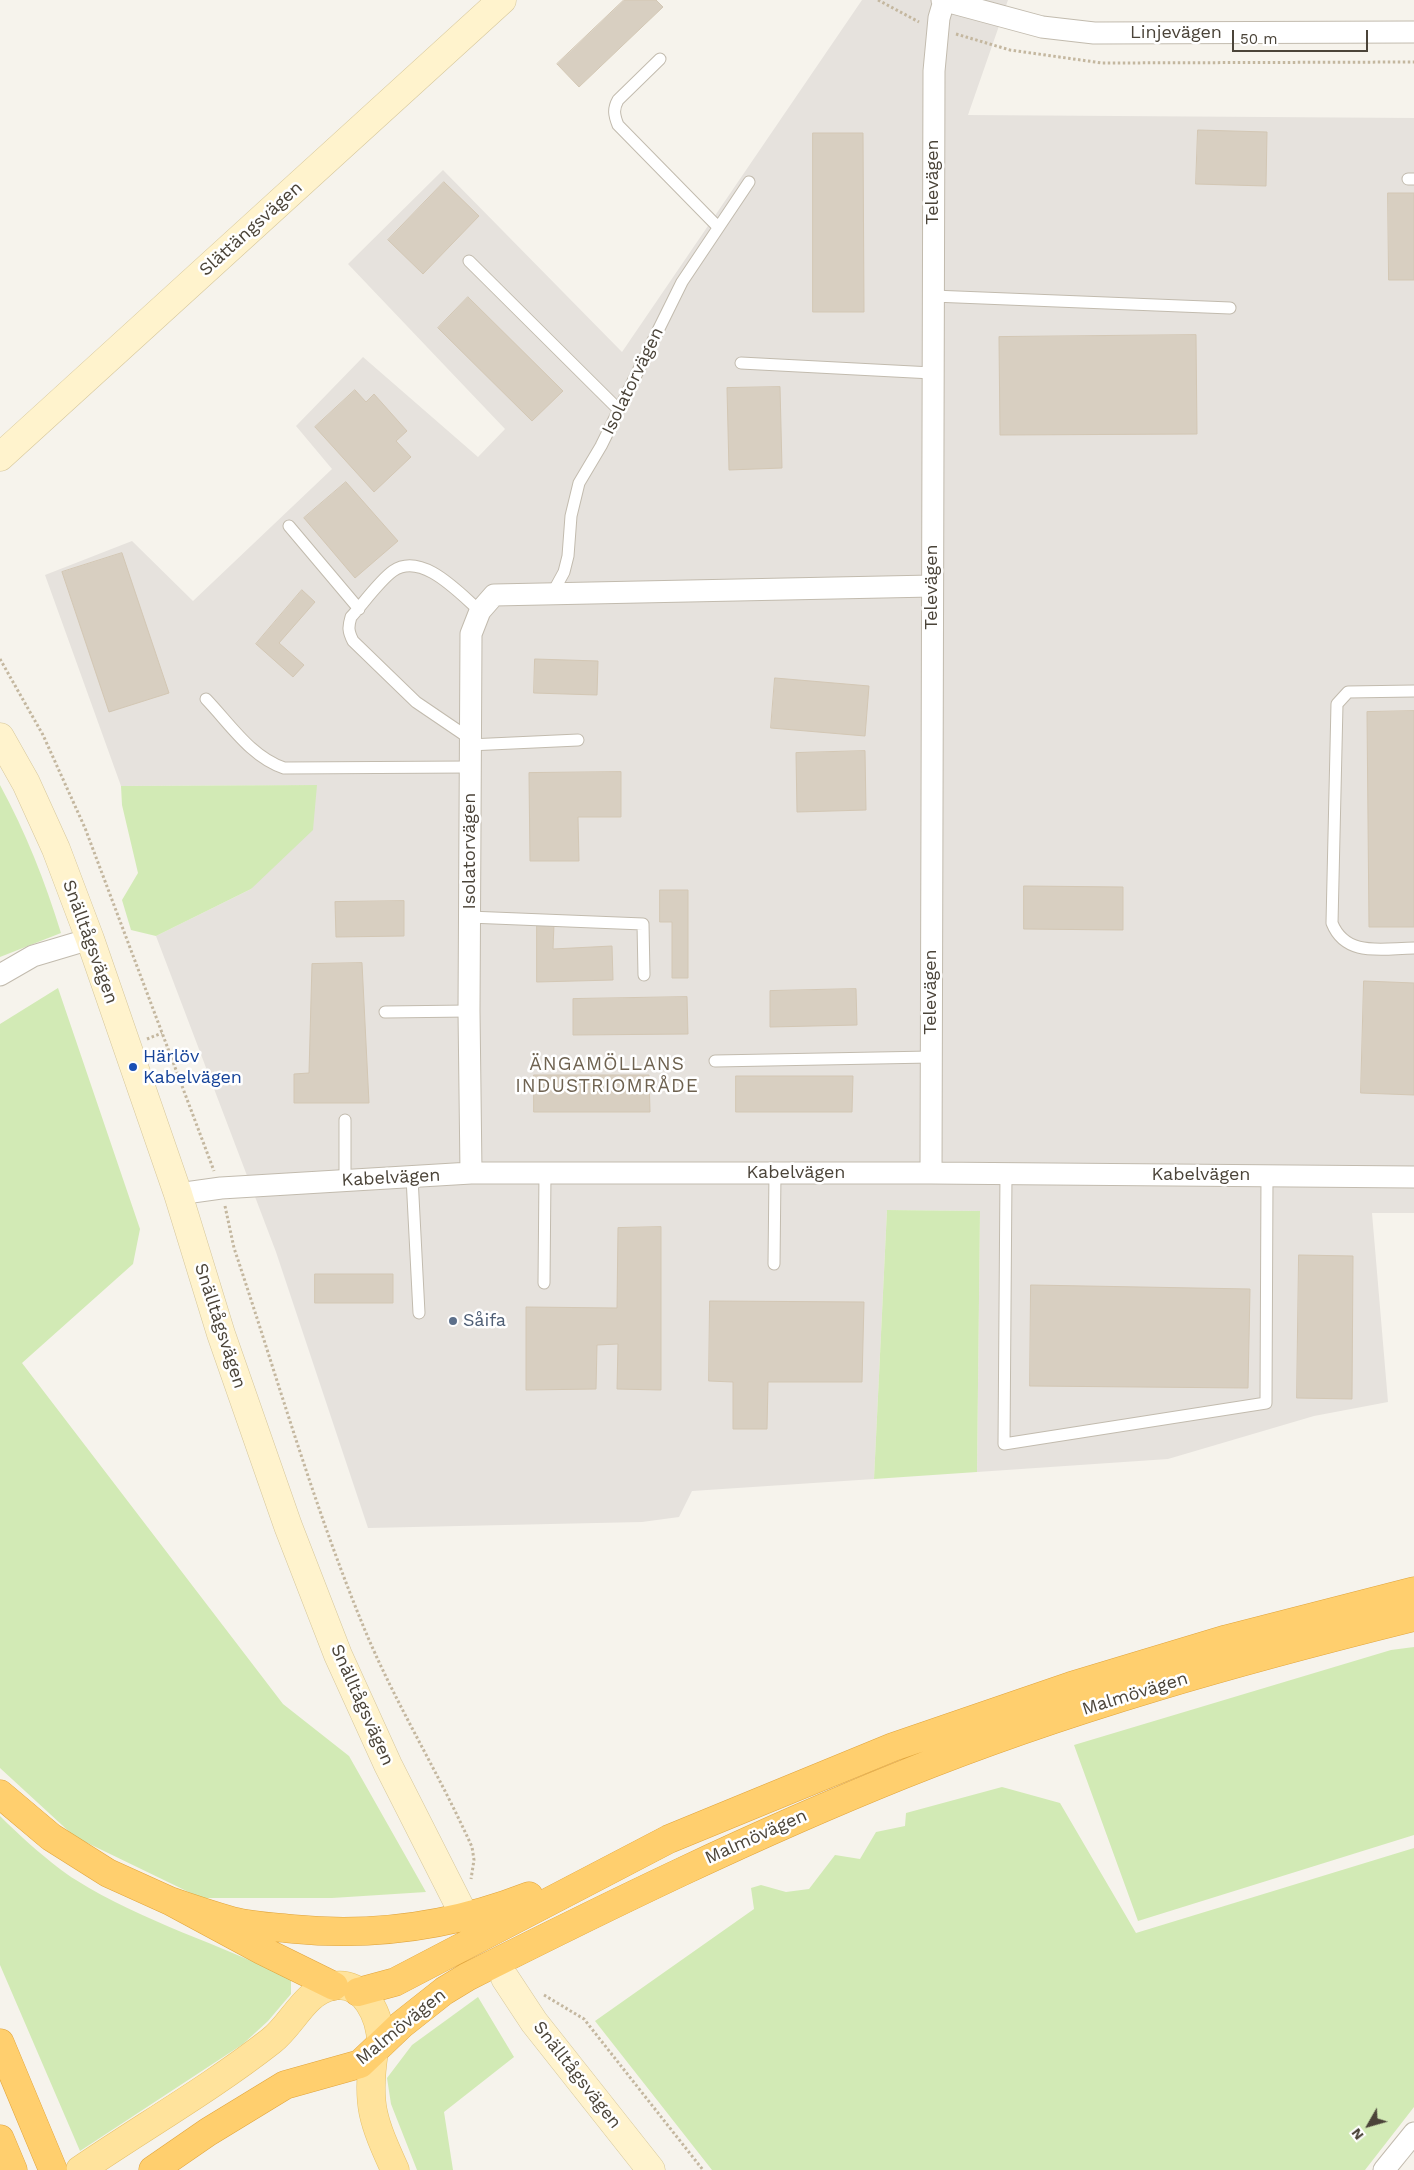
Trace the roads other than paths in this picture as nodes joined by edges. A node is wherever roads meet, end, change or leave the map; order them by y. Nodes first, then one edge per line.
1 (502, 0) edge
2 (943, 1) edge
3 (1414, 32) edge
4 (660, 58) dead end
5 (749, 182) dead end
6 (718, 227) junction
7 (469, 261) dead end
8 (933, 296) junction
9 (1230, 308) dead end
10 (741, 363) dead end
11 (932, 373) junction
12 (618, 409) junction
13 (0, 457) edge
14 (289, 526) dead end
15 (932, 586) junction
16 (552, 594) junction
17 (359, 608) junction
18 (480, 610) junction
19 (1414, 692) edge
20 (206, 699) dead end
21 (0, 737) edge
22 (578, 740) dead end
23 (469, 741) junction
24 (470, 767) junction
25 (469, 917) junction
26 (90, 939) junction
27 (1414, 948) edge
28 (0, 975) edge
29 (644, 975) dead end
30 (469, 1011) junction
31 (385, 1012) dead end
32 (931, 1057) junction
33 (715, 1061) dead end
34 (345, 1120) dead end
35 (546, 1173) junction
36 (775, 1173) junction
37 (931, 1173) junction
38 (1006, 1173) junction
39 (471, 1174) junction
40 (1267, 1176) junction
41 (412, 1177) junction
42 (1414, 1177) edge
43 (345, 1181) junction
44 (178, 1194) junction
45 (774, 1264) dead end
46 (544, 1283) dead end
47 (419, 1314) dead end
48 (1414, 1591) edge
49 (1414, 1617) edge
50 (0, 1794) edge
51 (669, 1838) junction
52 (170, 1901) junction
53 (460, 1907) dead end
54 (505, 1978) dead end
55 (346, 1989) junction
56 (0, 2043) edge
57 (378, 2048) junction
58 (1414, 2133) edge
59 (0, 2139) edge
60 (13, 2170) edge
61 (53, 2170) edge
62 (80, 2170) edge
63 (153, 2170) edge
64 (395, 2170) edge
65 (651, 2170) edge
66 (1384, 2170) edge

1 - 13 street, Slättängsvägen
2 - 3 street, Linjevägen
2 - 8 street, Televägen
4 - 6 lane
5 - 6 lane, Isolatorvägen
6 - 12 lane, Isolatorvägen
7 - 12 lane
8 - 9 lane
8 - 11 street, Televägen
10 - 11 lane
11 - 15 street, Televägen
12 - 16 lane, Isolatorvägen
14 - 17 lane
15 - 16 street, Isolatorvägen
15 - 32 street, Televägen
16 - 18 street, Isolatorvägen
17 - 18 lane
17 - 23 lane
18 - 23 street, Isolatorvägen
19 - 27 lane
20 - 24 lane
21 - 26 street, Snälltågsvägen
22 - 23 lane
23 - 24 street, Isolatorvägen
24 - 25 street, Isolatorvägen
25 - 29 lane
25 - 30 street, Isolatorvägen
26 - 28 street
26 - 44 street, Snälltågsvägen
30 - 31 lane
30 - 39 street, Isolatorvägen
32 - 33 lane
32 - 37 street, Televägen
34 - 43 lane
35 - 36 street, Kabelvägen
35 - 39 street, Kabelvägen
35 - 46 lane
36 - 37 street, Kabelvägen
36 - 45 lane
37 - 38 street, Kabelvägen
38 - 40 street, Kabelvägen
38 - 40 lane
39 - 41 street, Kabelvägen
40 - 42 street, Kabelvägen
41 - 43 street, Kabelvägen
41 - 47 lane
43 - 44 street, Kabelvägen
44 - 53 street, Snälltågsvägen
48 - 51 highway, Malmövägen
49 - 57 highway, Malmövägen
50 - 52 highway
51 - 52 highway
51 - 55 highway, Malmövägen
52 - 55 highway
54 - 65 street, Snälltågsvägen
55 - 57 main road
55 - 62 main road
56 - 61 highway
57 - 63 highway, Malmövägen
57 - 64 main road
58 - 66 street
59 - 60 highway

